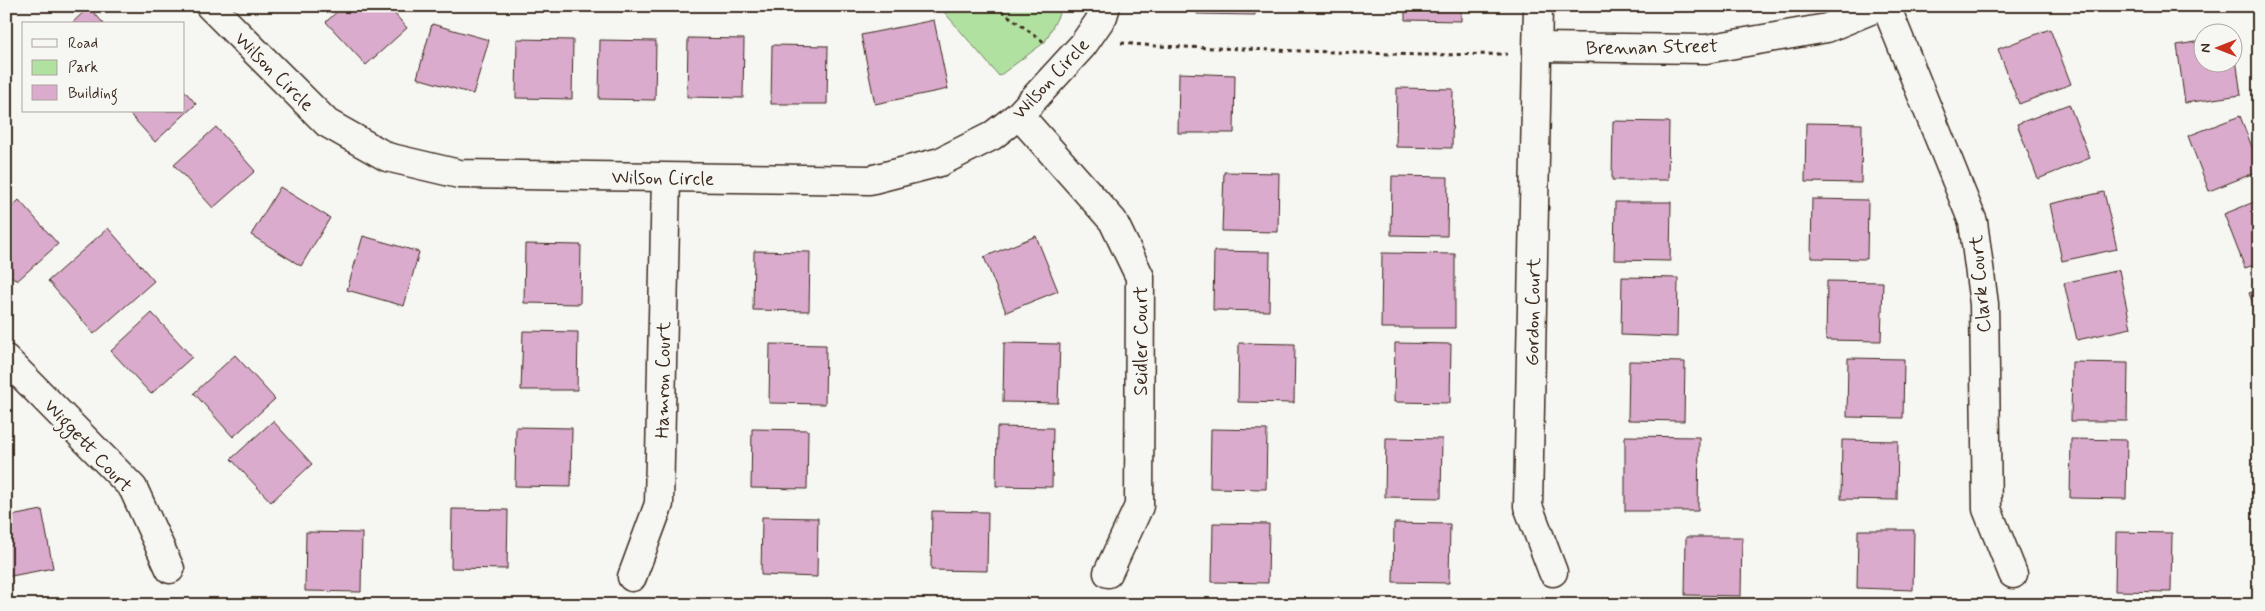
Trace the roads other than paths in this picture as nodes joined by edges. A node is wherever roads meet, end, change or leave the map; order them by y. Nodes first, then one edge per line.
1 (210, 6) edge
2 (1106, 6) edge
3 (1538, 6) edge
4 (1880, 6) edge
5 (1886, 6) edge
6 (1538, 47) junction
7 (1019, 115) junction
8 (666, 178) junction
9 (6, 359) edge
10 (170, 569) dead end
11 (1552, 572) dead end
12 (1108, 573) dead end
13 (2013, 574) dead end
14 (632, 577) dead end

1 - 8 street, Wilson Circle
2 - 7 street, Wilson Circle
3 - 6 street, Gordon Court
4 - 6 street, Brennan Street
5 - 13 street, Clark Court
6 - 11 street, Gordon Court
7 - 8 street, Wilson Circle
7 - 12 street, Seidler Court
8 - 14 street, Hamron Court
9 - 10 street, Wiggett Court

